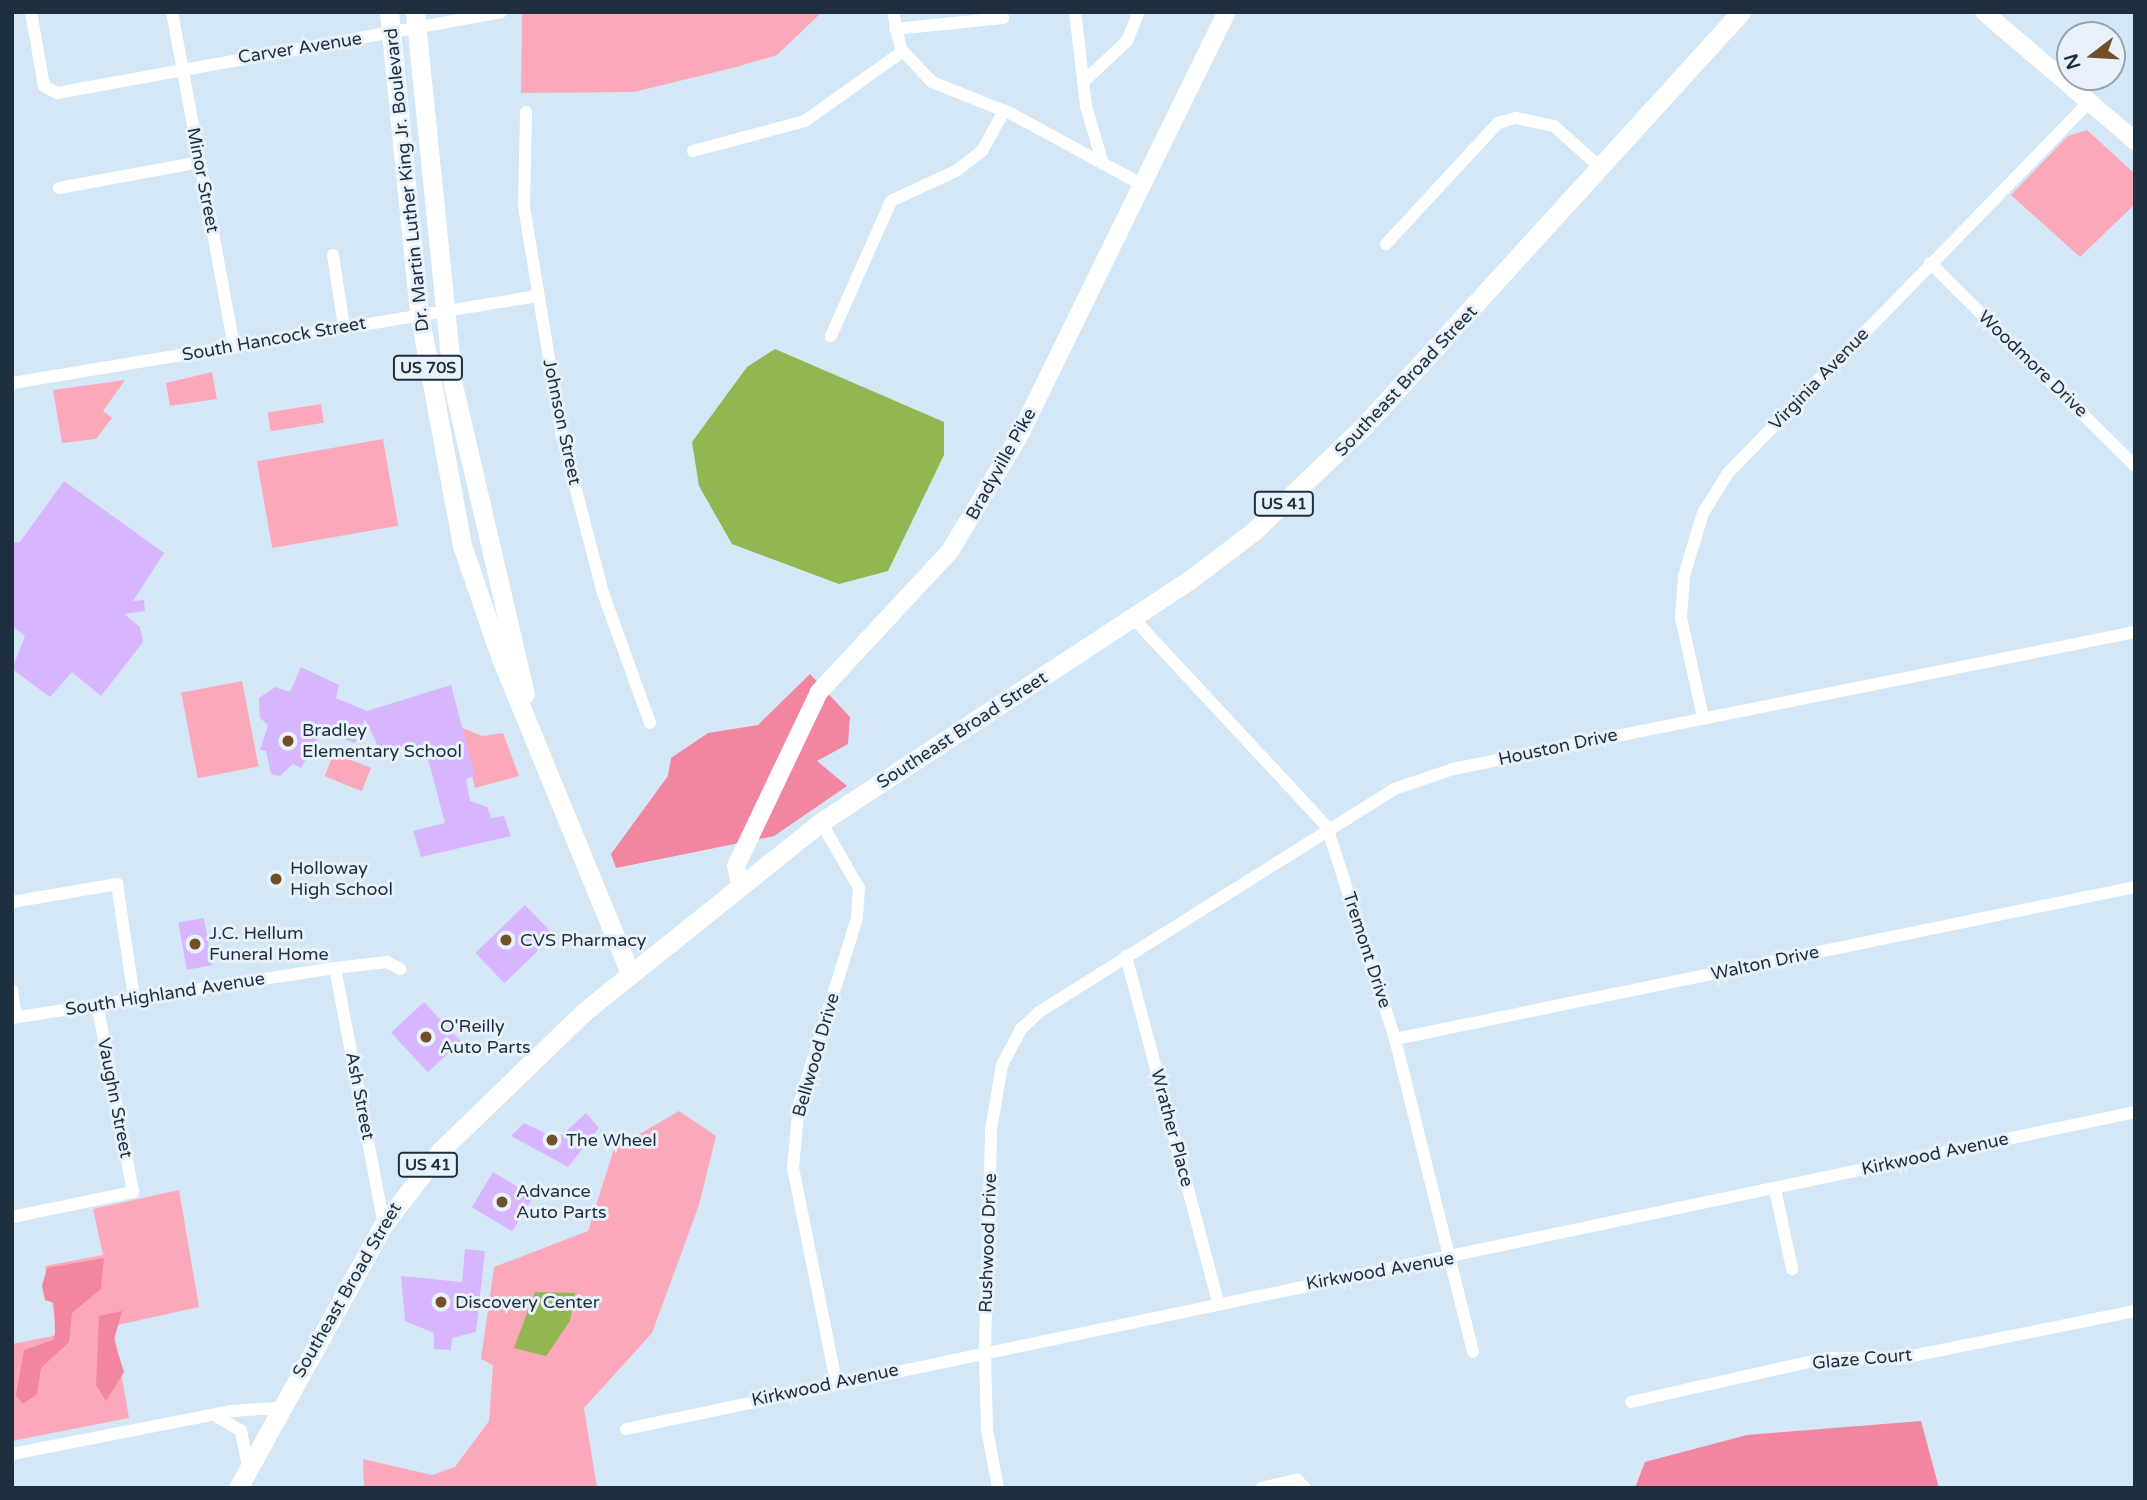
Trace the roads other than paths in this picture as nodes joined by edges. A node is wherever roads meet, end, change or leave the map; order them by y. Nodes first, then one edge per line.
1 (31, 12) edge
2 (172, 12) edge
3 (389, 12) edge
4 (501, 12) edge
5 (893, 12) edge
6 (1139, 12) edge
7 (1227, 12) edge
8 (1741, 12) edge
9 (1984, 12) edge
10 (1077, 13) edge
11 (1003, 18) dead end
12 (416, 20) edge
13 (895, 29) junction
14 (391, 33) junction
15 (903, 51) junction
16 (182, 69) junction
17 (1083, 82) junction
18 (2090, 101) junction
19 (1004, 111) junction
20 (526, 112) dead end
21 (2135, 141) edge
22 (693, 151) dead end
23 (200, 162) junction
24 (1102, 164) junction
25 (1601, 167) junction
26 (1139, 183) junction
27 (59, 188) dead end
28 (1386, 244) dead end
29 (333, 255) dead end
30 (1930, 263) junction
31 (537, 296) junction
32 (442, 310) junction
33 (419, 313) junction
34 (344, 327) junction
35 (831, 336) dead end
36 (234, 347) junction
37 (12, 383) edge
38 (2135, 466) edge
39 (1133, 618) junction
40 (2135, 632) edge
41 (527, 709) junction
42 (1703, 717) junction
43 (650, 723) dead end
44 (821, 822) junction
45 (1327, 827) junction
46 (740, 885) junction
47 (2135, 887) edge
48 (12, 902) edge
49 (1126, 956) junction
50 (335, 968) junction
51 (400, 969) dead end
52 (630, 973) junction
53 (12, 990) edge
54 (134, 998) junction
55 (97, 1004) junction
56 (1040, 1012) joint
57 (14, 1017) edge
58 (1395, 1039) junction
59 (2135, 1112) edge
60 (1774, 1189) junction
61 (12, 1217) edge
62 (384, 1224) junction
63 (1451, 1258) junction
64 (1792, 1269) dead end
65 (1218, 1301) junction
66 (2135, 1311) edge
67 (985, 1350) junction
68 (1473, 1351) dead end
69 (836, 1381) junction
70 (1631, 1402) dead end
71 (278, 1408) junction
72 (212, 1415) junction
73 (626, 1429) dead end
74 (12, 1454) edge
75 (248, 1467) junction
76 (238, 1488) edge
77 (998, 1488) edge
78 (1261, 1488) edge
79 (1305, 1488) edge

1 - 16 street, Carver Avenue
2 - 16 street, Minor Street
3 - 14 main road, Dr. Martin Luther King Jr. Boulevard / US 70S
4 - 12 street, Carver Avenue
5 - 13 street
6 - 17 street
7 - 26 main road, Bradyville Pike
8 - 25 main road, Southeast Broad Street / US 41
9 - 18 main road
10 - 17 street
11 - 13 street
12 - 14 street, Carver Avenue
12 - 32 main road, Dr. Martin Luther King Jr. Boulevard / US 70S
13 - 15 street
14 - 16 street, Carver Avenue
14 - 33 main road, Dr. Martin Luther King Jr. Boulevard / US 70S
15 - 19 street
15 - 22 street
16 - 23 street, Minor Street
17 - 24 street
18 - 21 main road
18 - 30 street, Virginia Avenue
19 - 24 street
19 - 35 street
20 - 31 street, Johnson Street
23 - 27 street
23 - 36 street, Minor Street
24 - 26 street
25 - 28 street
25 - 39 main road, Southeast Broad Street / US 41
26 - 46 main road, Bradyville Pike
29 - 34 street
30 - 38 street, Woodmore Drive
30 - 42 street, Virginia Avenue
31 - 32 street, South Hancock Street
31 - 43 street, Johnson Street
32 - 33 street, South Hancock Street
32 - 41 main road, Dr. Martin Luther King Jr. Boulevard / US 70S
33 - 34 street, South Hancock Street
33 - 41 main road, Dr. Martin Luther King Jr. Boulevard / US 70S
34 - 36 street, South Hancock Street
36 - 37 street, South Hancock Street
39 - 44 main road, Southeast Broad Street / US 41
39 - 45 street, Tremont Drive
40 - 42 street, Houston Drive
41 - 52 main road, Dr. Martin Luther King Jr. Boulevard / US 70S
42 - 45 street, Houston Drive
44 - 46 main road, Southeast Broad Street / US 41
44 - 69 street, Bellwood Drive
45 - 49 street, Houston Drive
45 - 58 street, Tremont Drive
46 - 52 main road, Southeast Broad Street / US 41
47 - 58 street, Walton Drive
48 - 54 street
49 - 56 street, Houston Drive
49 - 65 street, Wrather Place
50 - 51 street, South Highland Avenue
50 - 54 street, South Highland Avenue
50 - 62 street, Ash Street
52 - 62 main road, Southeast Broad Street / US 41
53 - 57 street
54 - 55 street, South Highland Avenue
55 - 57 street, South Highland Avenue
55 - 61 street, Vaughn Street
56 - 67 street, Rushwood Drive
58 - 63 street, Tremont Drive
59 - 60 street, Kirkwood Avenue
60 - 63 street, Kirkwood Avenue
60 - 64 street
62 - 71 main road, Southeast Broad Street / US 41
63 - 65 street, Kirkwood Avenue
63 - 68 street, Tremont Drive
65 - 67 street, Kirkwood Avenue
66 - 70 street, Glaze Court
67 - 69 street, Kirkwood Avenue
67 - 77 street, Rushwood Drive
69 - 73 street, Kirkwood Avenue
71 - 72 street
71 - 75 main road, Southeast Broad Street / US 41
72 - 74 street
72 - 75 street
75 - 76 main road, Southeast Broad Street / US 41
78 - 79 street

